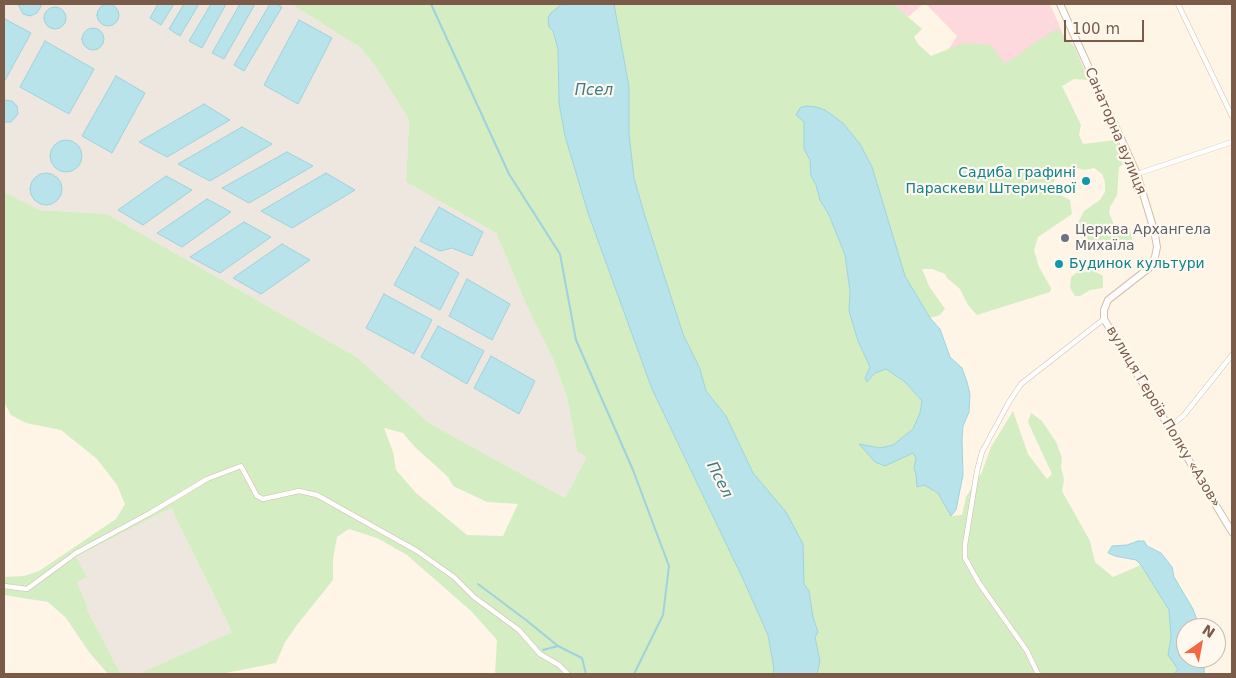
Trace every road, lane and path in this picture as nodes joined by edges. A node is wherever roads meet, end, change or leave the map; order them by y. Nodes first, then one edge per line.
1 (1060, 4) edge
2 (1178, 4) edge
3 (1232, 116) edge
4 (1232, 142) edge
5 (1137, 174) junction
6 (1108, 300) joint
7 (1104, 319) junction
8 (1232, 355) edge
9 (1169, 428) junction
10 (1232, 532) edge
11 (4, 586) edge
12 (568, 674) edge
13 (1038, 674) edge

1 - 5 main road, Санаторна вулиця
2 - 3 street
4 - 5 street
5 - 6 main road, Санаторна вулиця
6 - 7 main road, вулиця Героїв Полку «Азов»
7 - 9 main road, вулиця Героїв Полку «Азов»
7 - 13 street
8 - 9 street
9 - 10 main road, вулиця Героїв Полку «Азов»
11 - 12 street

